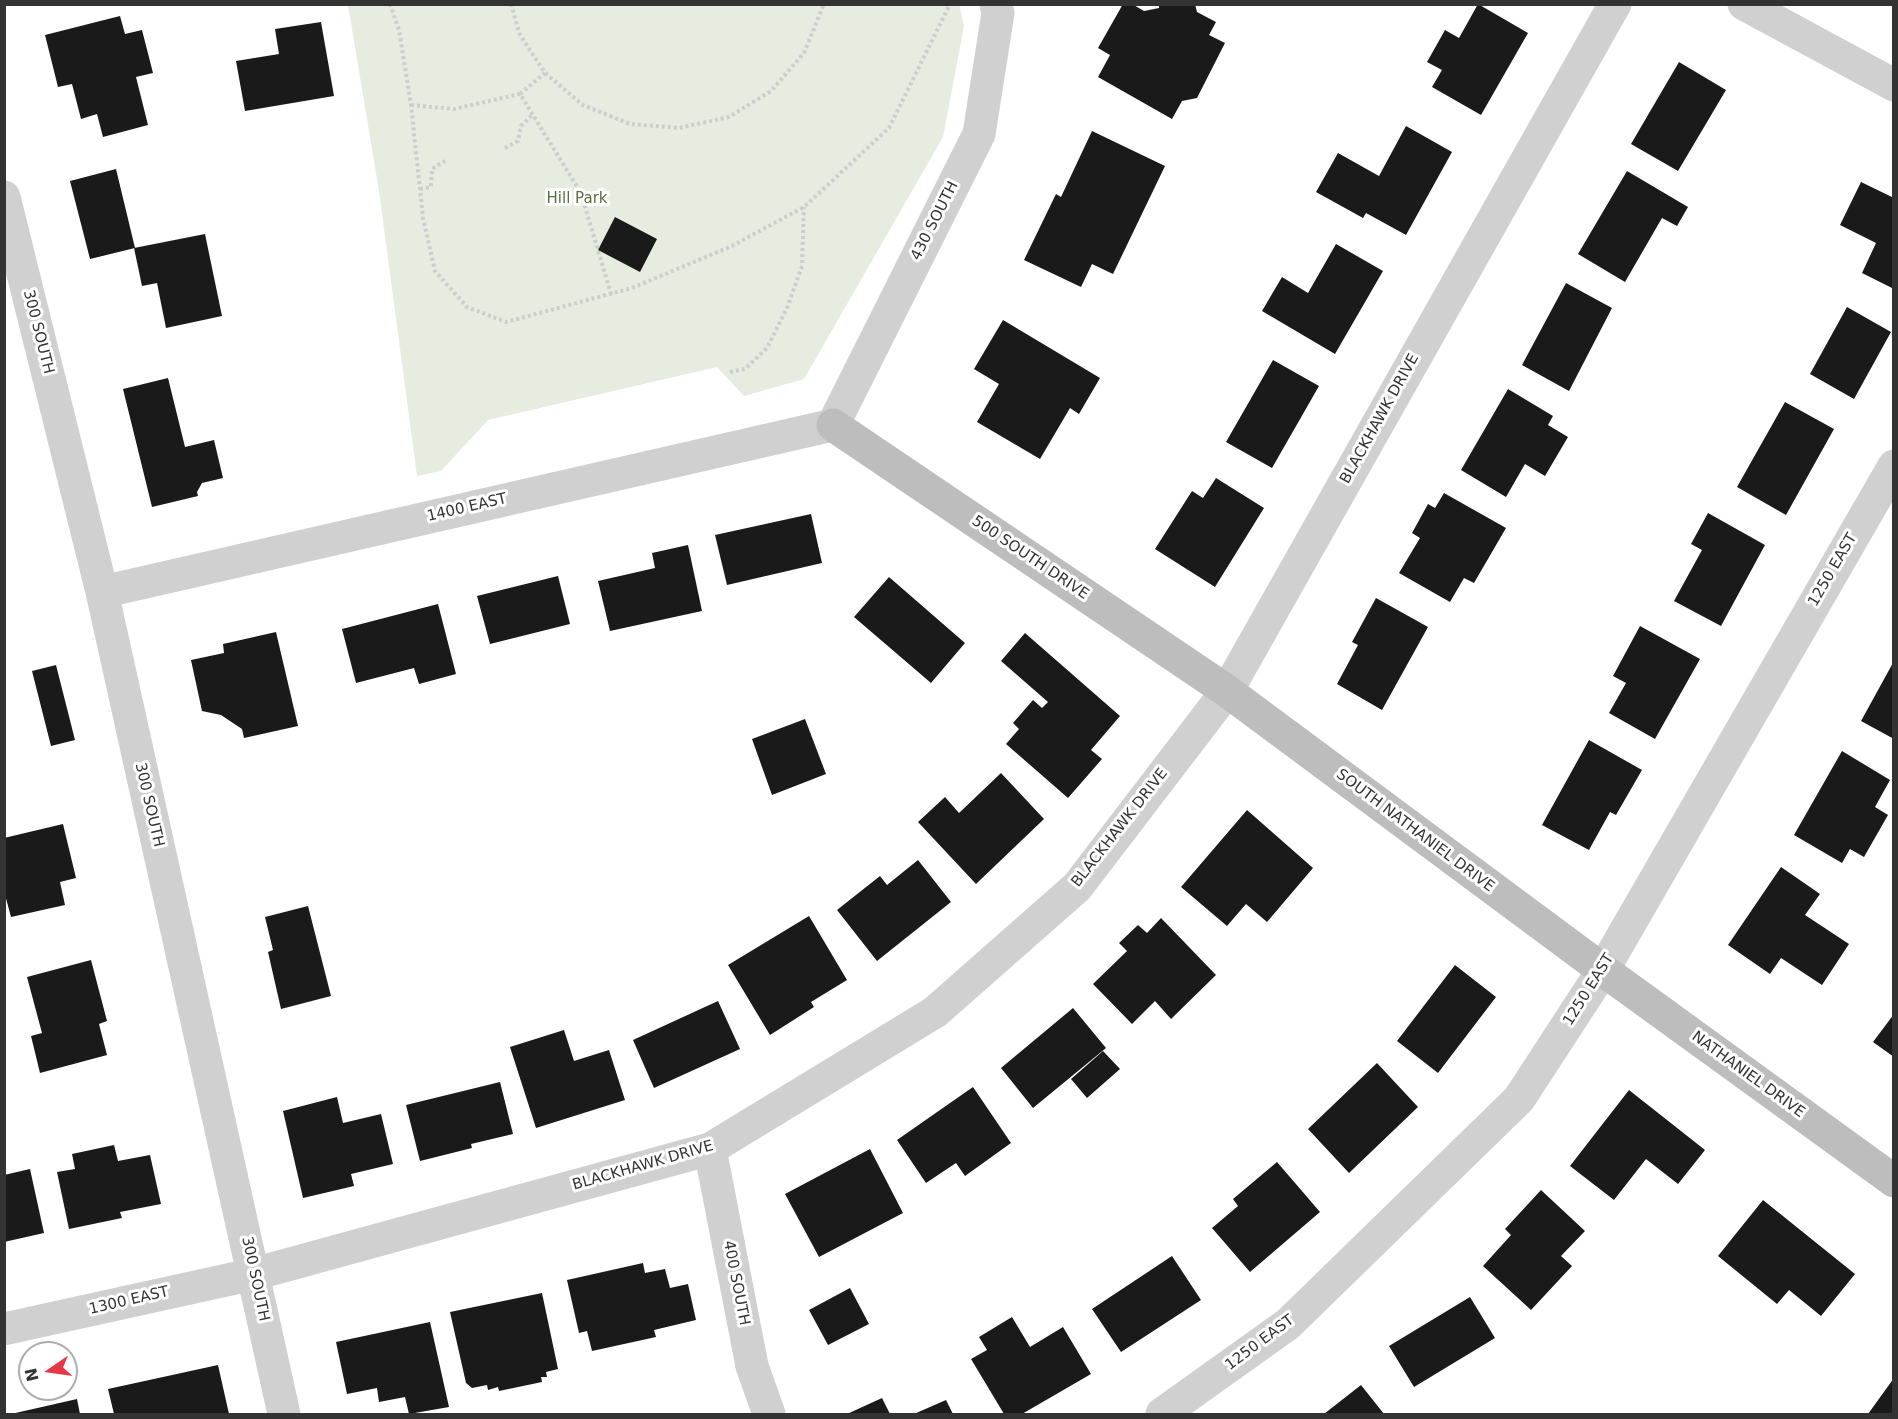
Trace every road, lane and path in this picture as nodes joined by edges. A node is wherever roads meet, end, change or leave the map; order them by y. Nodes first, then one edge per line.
1 (390, 4) edge
2 (511, 4) edge
3 (824, 4) edge
4 (950, 4) edge
5 (996, 4) edge
6 (1615, 4) edge
7 (1744, 4) edge
8 (545, 72) junction
9 (1893, 85) edge
10 (520, 94) junction
11 (411, 105) junction
12 (532, 115) junction
13 (505, 148) dead end
14 (444, 161) dead end
15 (420, 189) junction
16 (4, 197) edge
17 (804, 207) junction
18 (611, 294) junction
19 (730, 372) dead end
20 (833, 425) junction
21 (1893, 465) edge
22 (102, 592) junction
23 (1227, 691) junction
24 (1603, 970) junction
25 (710, 1149) junction
26 (1893, 1181) edge
27 (254, 1274) junction
28 (4, 1329) edge
29 (284, 1414) edge
30 (769, 1414) edge
31 (1162, 1414) edge

1 - 11 path
2 - 8 path
3 - 8 path
4 - 17 path
5 - 20 street, 430 SOUTH
6 - 23 street, BLACKHAWK DRIVE
7 - 9 street
8 - 10 path
10 - 11 path
10 - 12 path
11 - 15 path
12 - 13 path
12 - 18 path
14 - 15 path
15 - 18 path
16 - 22 street, 300 SOUTH
17 - 18 path
17 - 19 path
20 - 22 street, 1400 EAST
20 - 23 street, 500 SOUTH DRIVE
21 - 24 street, 1250 EAST
22 - 27 street, 300 SOUTH
23 - 24 street, SOUTH NATHANIEL DRIVE
23 - 25 street, BLACKHAWK DRIVE
24 - 26 street, NATHANIEL DRIVE
24 - 31 street, 1250 EAST
25 - 27 street, BLACKHAWK DRIVE
25 - 30 street, 400 SOUTH
27 - 28 street, 1300 EAST
27 - 29 street, 300 SOUTH

